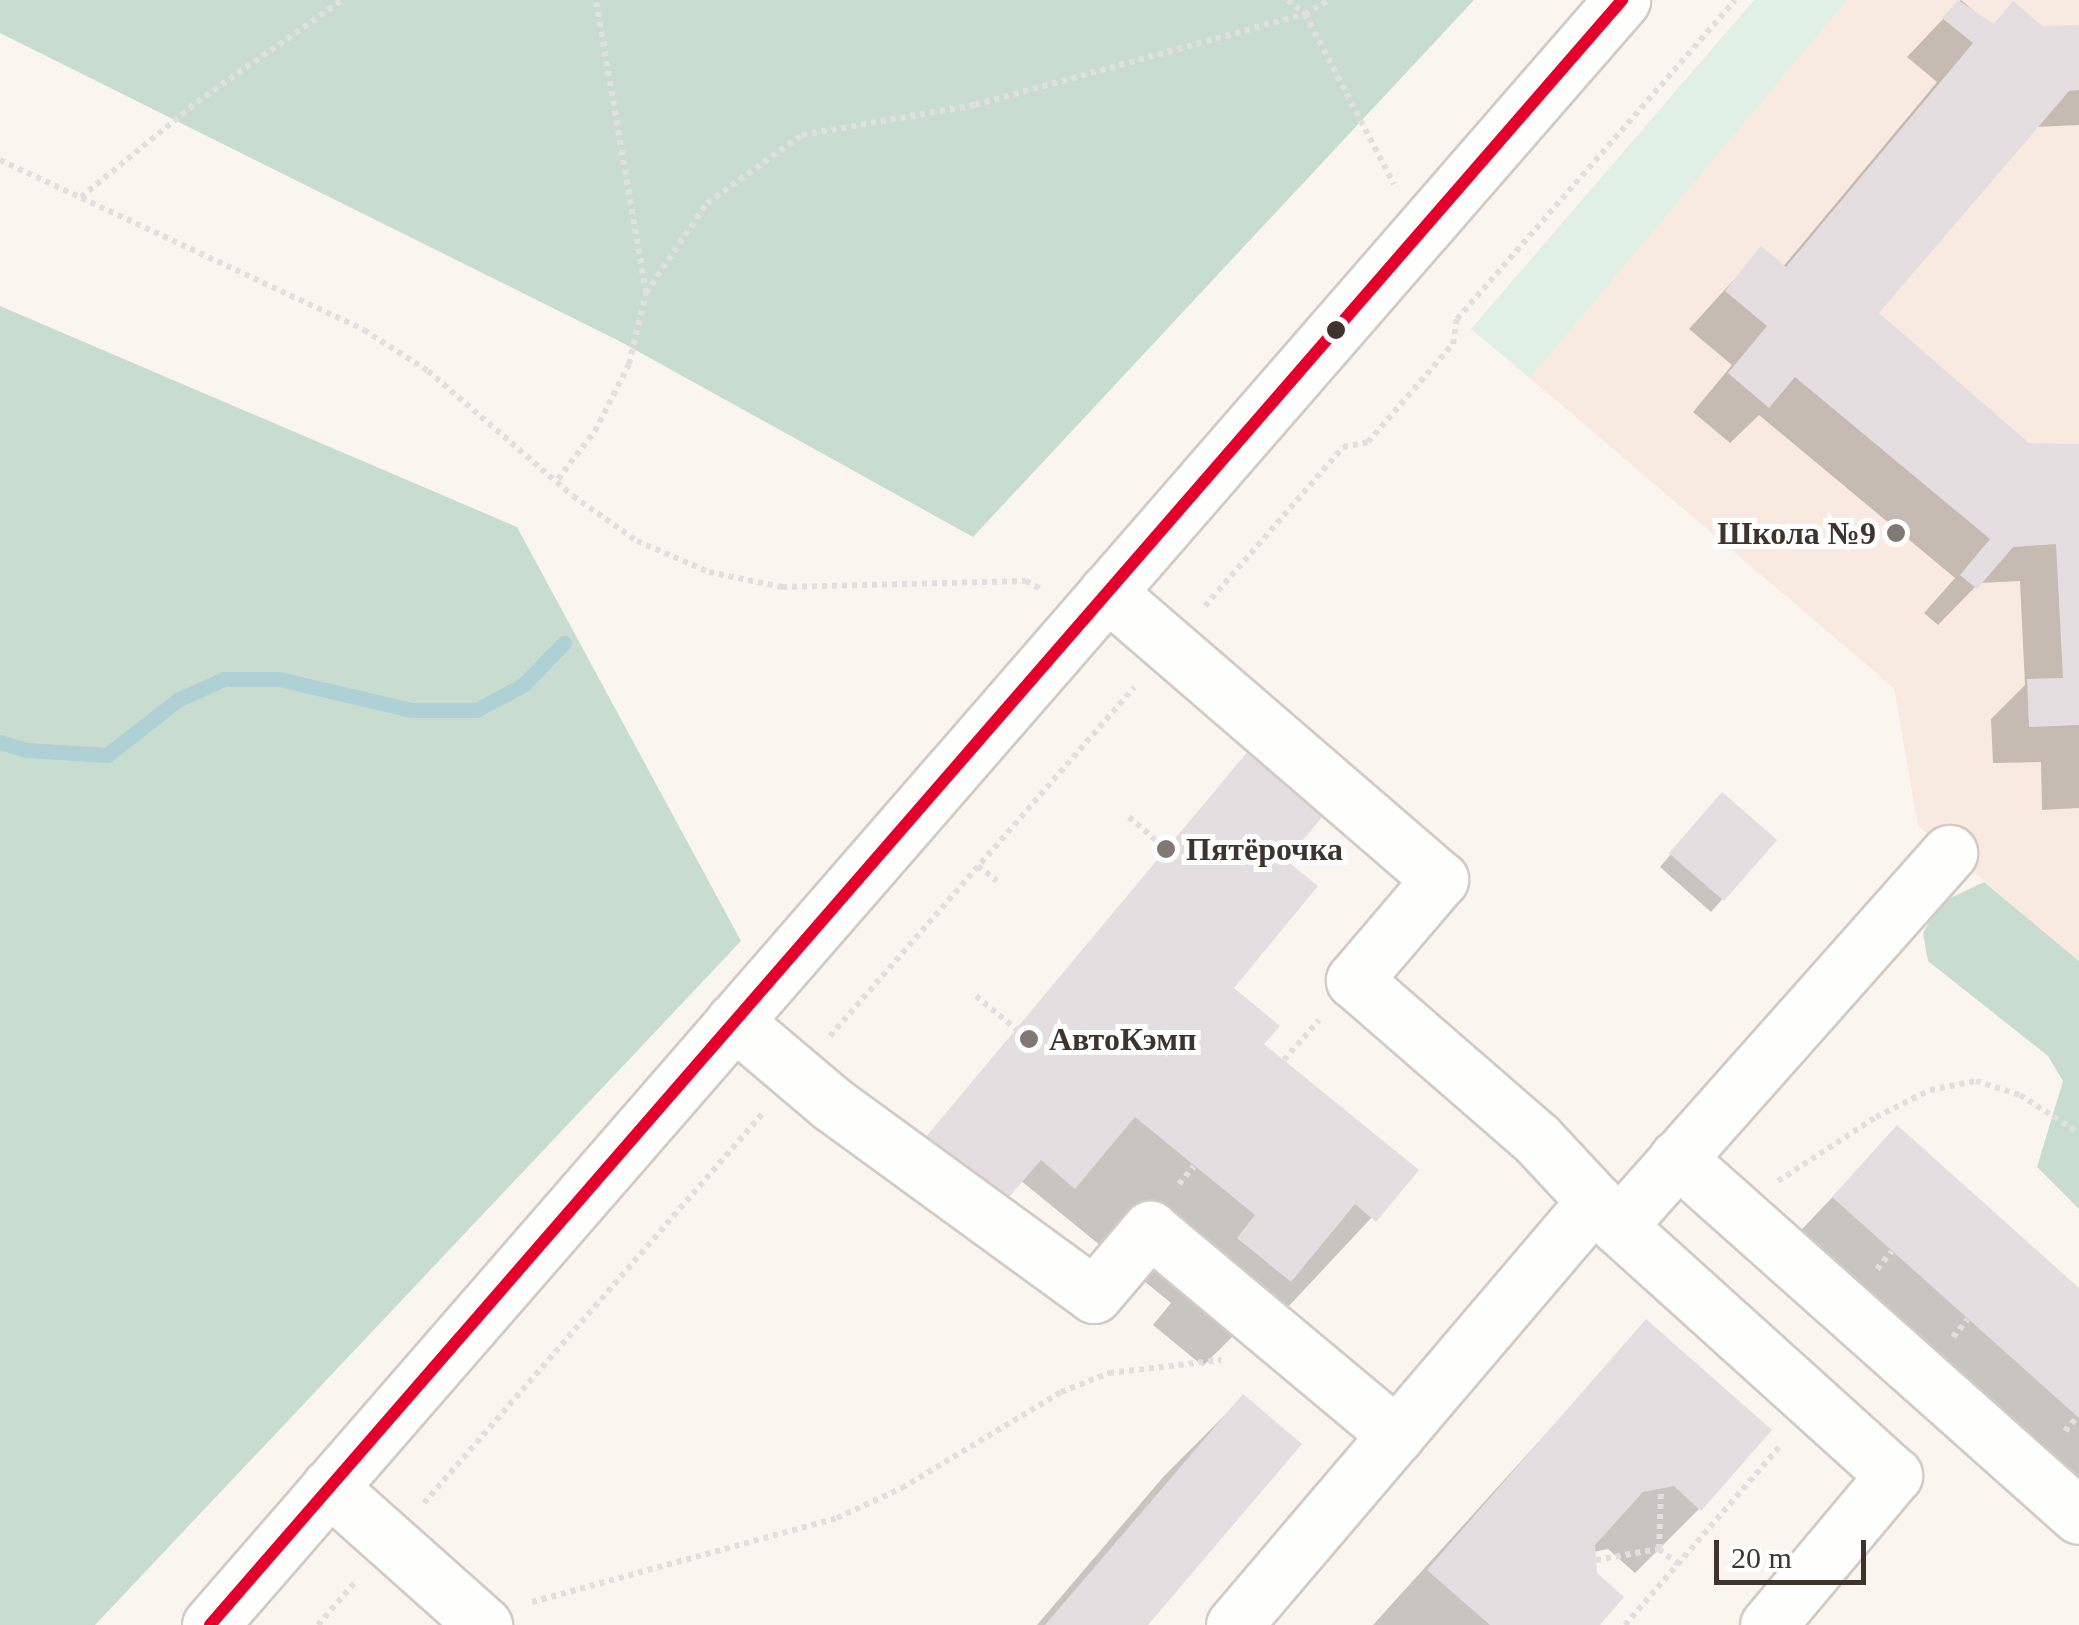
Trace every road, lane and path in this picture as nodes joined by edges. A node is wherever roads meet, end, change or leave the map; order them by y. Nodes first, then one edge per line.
1 (342, 0) edge
2 (596, 0) edge
3 (1288, 0) edge
4 (1329, 0) edge
5 (1622, 0) edge
6 (1734, 0) edge
7 (1305, 14) junction
8 (0, 160) edge
9 (81, 197) junction
10 (1418, 235) junction
11 (646, 294) junction
12 (558, 479) junction
13 (1098, 604) junction
14 (1169, 646) junction
15 (1129, 817) dead end
16 (1166, 849) dead end
17 (1950, 853) dead end
18 (978, 866) junction
19 (997, 881) dead end
20 (976, 996) dead end
21 (734, 1021) junction
22 (1316, 1024) dead end
23 (1016, 1029) dead end
24 (1284, 1060) dead end
25 (796, 1074) junction
26 (2079, 1133) edge
27 (1677, 1158) junction
28 (1194, 1166) dead end
29 (1171, 1194) dead end
30 (1735, 1210) junction
31 (1606, 1213) junction
32 (1296, 1351) junction
33 (1816, 1404) junction
34 (1396, 1435) junction
35 (330, 1487) junction
36 (1662, 1489) dead end
37 (2079, 1516) edge
38 (390, 1542) junction
39 (1659, 1549) junction
40 (1596, 1560) dead end
41 (1678, 1564) junction
42 (480, 1621) edge
43 (210, 1625) edge
44 (318, 1625) edge
45 (1234, 1625) edge
46 (1625, 1625) edge
47 (1768, 1625) edge

1 - 9 path
2 - 11 path
3 - 7 path
4 - 7 path
5 - 10 street
6 - 14 path
7 - 10 path
7 - 11 path
8 - 9 path
9 - 12 path
10 - 13 street
11 - 12 path
12 - 13 path
13 - 14 street
13 - 21 street
14 - 18 path
14 - 31 street
15 - 16 path
17 - 27 street
18 - 19 path
18 - 25 path
20 - 23 path
21 - 25 street
21 - 35 street
22 - 24 path
25 - 32 street
25 - 38 path
26 - 30 path
27 - 30 street
27 - 31 street
28 - 29 path
30 - 37 street
31 - 33 street
31 - 34 street
32 - 34 street
32 - 42 path
33 - 41 path
33 - 47 street
34 - 45 street
35 - 38 street
35 - 43 street
36 - 39 path
38 - 42 street
38 - 44 path
39 - 40 path
39 - 41 path
41 - 46 path

